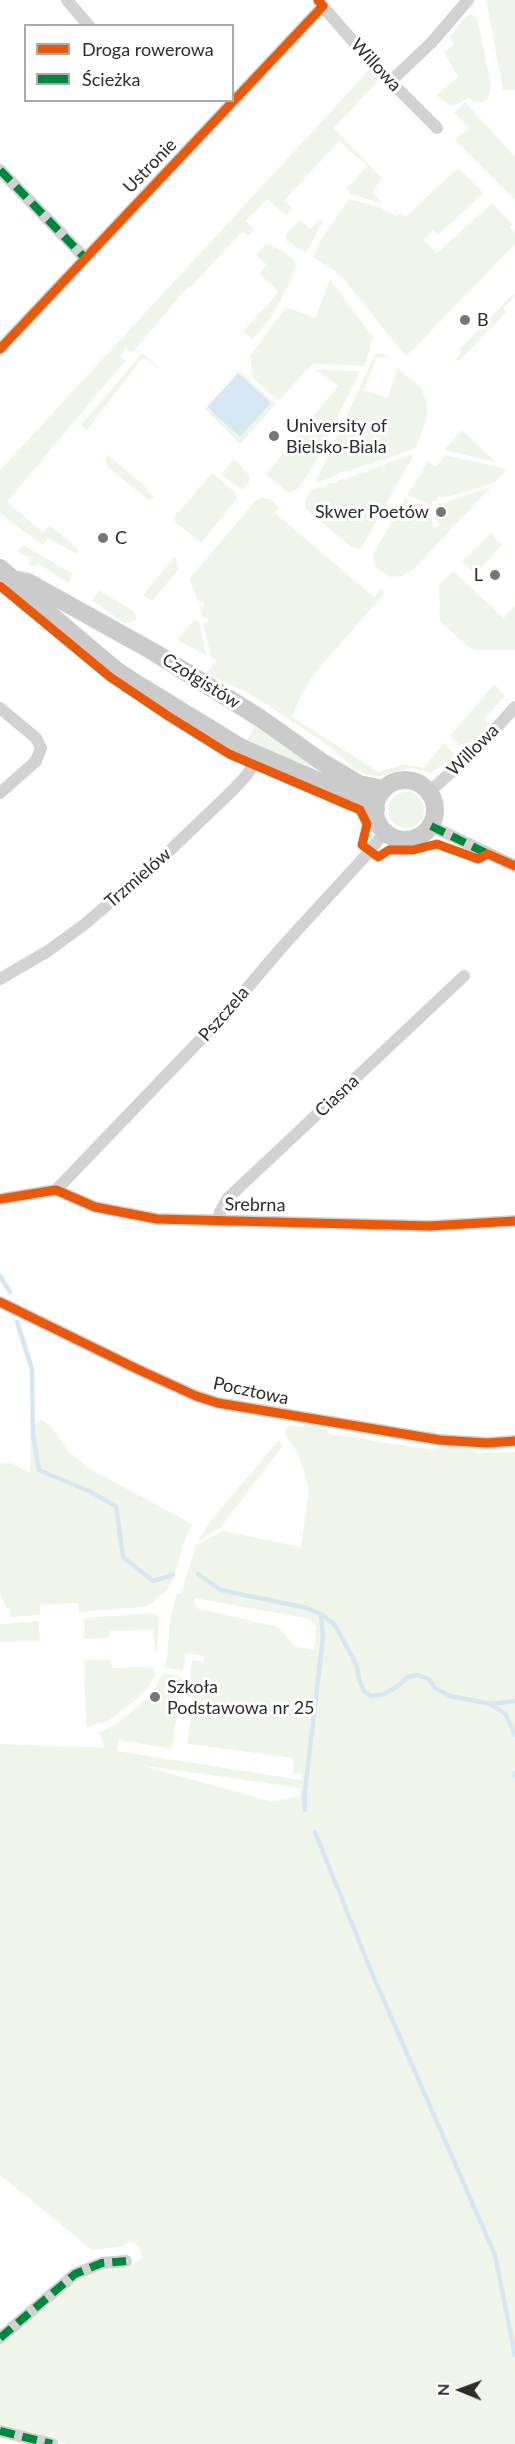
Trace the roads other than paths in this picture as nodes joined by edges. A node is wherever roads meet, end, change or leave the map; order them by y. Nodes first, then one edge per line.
1 (67, 0) edge
2 (468, 0) edge
3 (320, 3) edge
4 (87, 24) edge
5 (391, 81) junction
6 (234, 99) edge
7 (231, 102) edge
8 (437, 128) dead end
9 (0, 170) edge
10 (84, 257) junction
11 (0, 349) edge
12 (7, 574) edge
13 (515, 707) edge
14 (0, 708) edge
15 (259, 757) junction
16 (384, 789) junction
17 (429, 792) junction
18 (0, 794) edge
19 (376, 809) junction
20 (431, 826) junction
21 (385, 831) junction
22 (515, 866) edge
23 (464, 976) dead end
24 (0, 979) edge
25 (56, 1190) junction
26 (0, 1199) edge
27 (218, 1221) junction
28 (515, 1221) edge
29 (0, 1302) edge
30 (515, 1441) edge
31 (126, 2260) dead end
32 (0, 2337) edge
33 (0, 2431) edge
34 (52, 2444) edge

1 - 4 street
2 - 5 street
3 - 5 street, Willowa
3 - 6 street, Ustronie
5 - 8 street, Willowa
7 - 10 street, Ustronie
9 - 10 street
10 - 11 street, Ustronie
12 - 15 street, Czołgistów
12 - 16 street, Czołgistów
13 - 17 street, Willowa
14 - 18 street
15 - 19 street, Czołgistów
15 - 24 street, Trzmielów
16 - 17 street
16 - 19 street
17 - 20 street
19 - 21 street
20 - 21 street
20 - 22 street
21 - 25 street, Pszczela
23 - 27 street, Ciasna
25 - 26 street
25 - 27 street, Srebrna
27 - 28 street, Srebrna
29 - 30 street, Pocztowa
31 - 32 street
33 - 34 street

